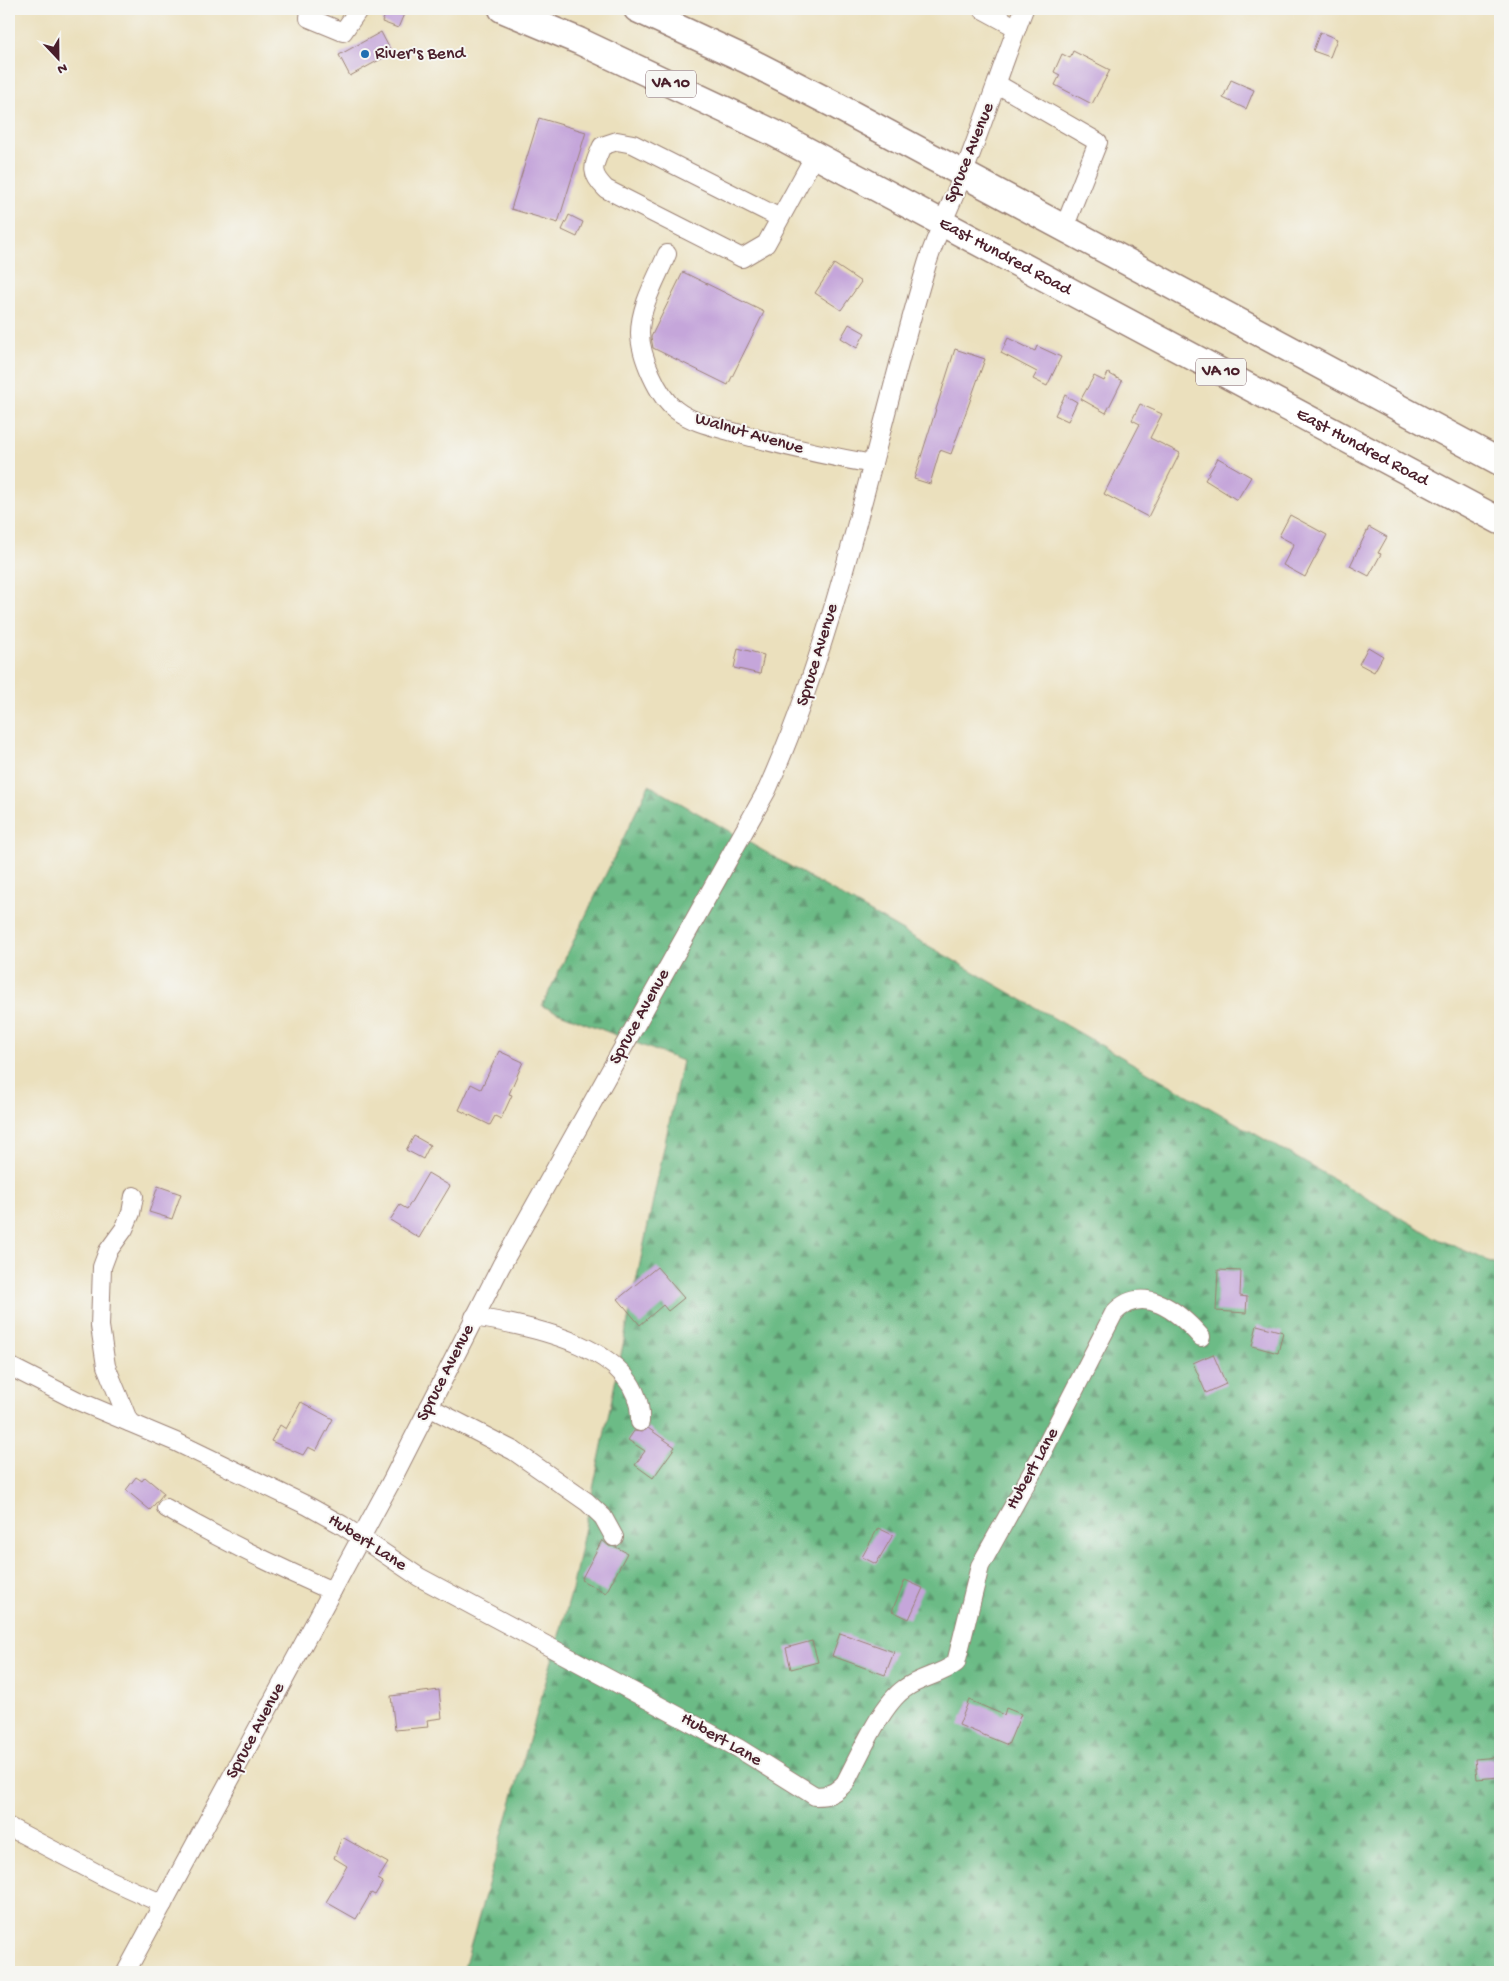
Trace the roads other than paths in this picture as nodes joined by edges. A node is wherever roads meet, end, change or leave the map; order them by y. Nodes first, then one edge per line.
1 (310, 9) edge
2 (359, 9) edge
3 (502, 9) edge
4 (638, 9) edge
5 (982, 9) edge
6 (1024, 9) edge
7 (1016, 28) junction
8 (997, 84) junction
9 (815, 154) junction
10 (964, 174) junction
11 (780, 218) junction
12 (942, 223) junction
13 (1064, 228) junction
14 (667, 254) dead end
15 (1500, 462) edge
16 (873, 464) junction
17 (1500, 521) edge
18 (134, 1196) dead end
19 (474, 1317) junction
20 (1201, 1338) dead end
21 (9, 1366) edge
22 (429, 1407) junction
23 (129, 1422) junction
24 (640, 1422) dead end
25 (166, 1508) dead end
26 (614, 1536) dead end
27 (360, 1538) junction
28 (332, 1590) junction
29 (9, 1827) edge
30 (163, 1904) junction
31 (126, 1972) edge

1 - 2 street
3 - 9 highway, East Hundred Road / VA 10
4 - 10 highway
5 - 7 street
6 - 7 street, Spruce Avenue
7 - 8 street, Spruce Avenue
8 - 10 street, Spruce Avenue
8 - 13 street
9 - 11 street
9 - 12 highway, East Hundred Road / VA 10
10 - 12 street, Spruce Avenue
10 - 13 highway
11 - 11 street
12 - 16 street, Spruce Avenue
12 - 17 highway, East Hundred Road / VA 10
13 - 15 highway
14 - 16 street, Walnut Avenue
16 - 19 street, Spruce Avenue
18 - 23 street
19 - 22 street, Spruce Avenue
19 - 24 street
20 - 27 street, Hubert Lane
21 - 23 street, Hubert Lane
22 - 26 street
22 - 27 street, Spruce Avenue
23 - 27 street, Hubert Lane
25 - 28 street
27 - 28 street, Spruce Avenue
28 - 30 street, Spruce Avenue
29 - 30 street
30 - 31 street, Spruce Avenue

